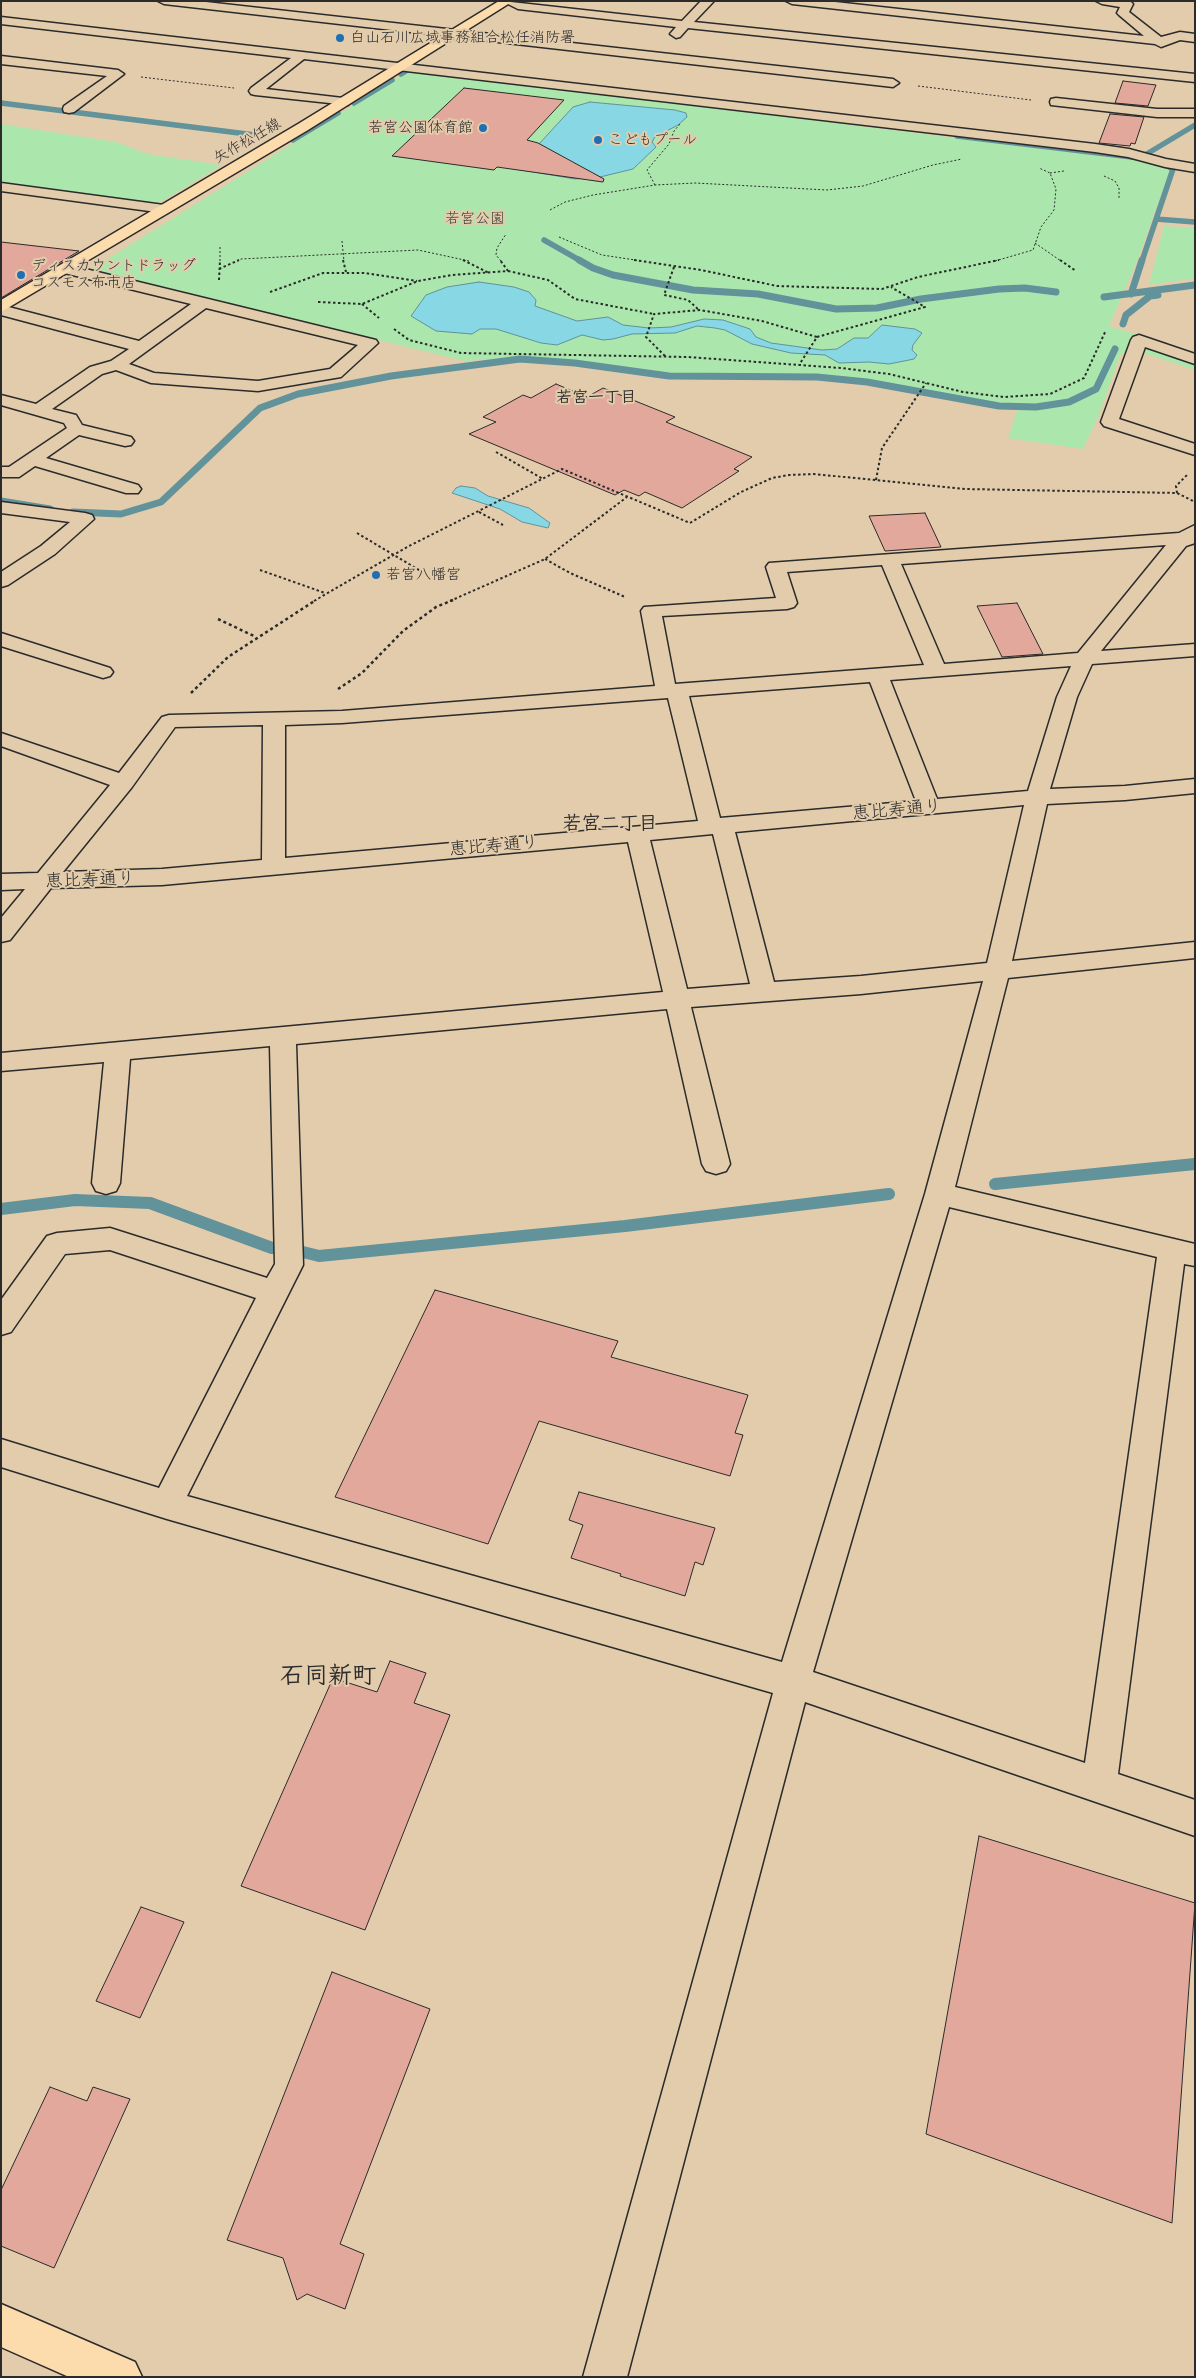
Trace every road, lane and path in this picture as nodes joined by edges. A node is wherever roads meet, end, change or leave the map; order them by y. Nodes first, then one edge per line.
1 (164, 1) edge
2 (508, 1) edge
3 (708, 1) edge
4 (792, 1) edge
5 (944, 1) edge
6 (1102, 1) edge
7 (215, 7) junction
8 (590, 14) junction
9 (200, 18) dead end
10 (1, 20) edge
11 (932, 21) junction
12 (686, 25) junction
13 (185, 28) dead end
14 (453, 35) junction
15 (1195, 38) edge
16 (170, 39) junction
17 (1160, 41) junction
18 (559, 47) junction
19 (1168, 52) dead end
20 (302, 54) junction
21 (1, 60) edge
22 (650, 61) junction
23 (1175, 64) dead end
24 (400, 66) junction
25 (1113, 70) junction
26 (118, 74) junction
27 (1181, 76) junction
28 (1195, 78) edge
29 (636, 79) dead end
30 (895, 79) junction
31 (255, 91) junction
32 (624, 93) junction
33 (343, 102) junction
34 (701, 102) junction
35 (1056, 102) joint
36 (1099, 107) junction
37 (69, 109) dead end
38 (1195, 113) edge
39 (876, 122) junction
40 (1084, 146) junction
41 (964, 158) dead end
42 (1037, 167) dead end
43 (1195, 168) edge
44 (1070, 170) dead end
45 (1050, 173) junction
46 (1100, 174) dead end
47 (656, 184) junction
48 (1, 187) edge
49 (1119, 198) dead end
50 (164, 209) junction
51 (550, 210) dead end
52 (506, 234) dead end
53 (559, 237) dead end
54 (342, 241) dead end
55 (1035, 243) junction
56 (220, 246) dead end
57 (342, 254) junction
58 (674, 267) junction
59 (65, 269) junction
60 (219, 269) junction
61 (508, 271) junction
62 (1076, 271) dead end
63 (346, 272) junction
64 (489, 273) junction
65 (418, 281) junction
66 (219, 282) dead end
67 (891, 287) junction
68 (275, 296) dead end
69 (314, 302) dead end
70 (203, 304) junction
71 (362, 304) junction
72 (1, 308) edge
73 (700, 310) junction
74 (654, 314) junction
75 (386, 323) dead end
76 (393, 328) dead end
77 (1106, 330) dead end
78 (817, 337) junction
79 (142, 347) junction
80 (666, 356) junction
81 (1195, 359) edge
82 (117, 365) junction
83 (799, 365) junction
84 (925, 384) junction
85 (1, 400) edge
86 (39, 410) junction
87 (76, 429) junction
88 (125, 440) dead end
89 (1195, 450) edge
90 (496, 452) dead end
91 (33, 460) junction
92 (7, 473) edge
93 (1188, 474) dead end
94 (542, 479) junction
95 (876, 480) junction
96 (132, 489) dead end
97 (1177, 493) junction
98 (1, 494) edge
99 (628, 496) junction
100 (1195, 502) edge
101 (1, 507) edge
102 (479, 512) junction
103 (503, 525) dead end
104 (357, 533) dead end
105 (1192, 540) edge
106 (394, 554) junction
107 (545, 559) junction
108 (889, 559) junction
109 (260, 570) dead end
110 (424, 573) dead end
111 (1, 581) edge
112 (326, 593) junction
113 (651, 611) junction
114 (218, 619) dead end
115 (256, 637) junction
116 (1, 639) edge
117 (1195, 650) edge
118 (1085, 658) junction
119 (936, 670) junction
120 (103, 672) dead end
121 (877, 674) junction
122 (672, 690) junction
123 (332, 693) dead end
124 (274, 719) junction
125 (169, 721) junction
126 (1, 739) edge
127 (124, 782) junction
128 (1195, 786) edge
129 (1037, 797) junction
130 (929, 807) junction
131 (716, 826) junction
132 (637, 832) junction
133 (272, 867) junction
134 (1, 882) edge
135 (44, 882) junction
136 (1, 934) edge
137 (1195, 950) edge
138 (998, 970) junction
139 (764, 991) junction
140 (678, 999) junction
141 (283, 1036) junction
142 (118, 1051) junction
143 (1, 1062) edge
144 (716, 1164) dead end
145 (106, 1183) dead end
146 (939, 1194) junction
147 (1184, 1253) edge
148 (274, 1292) junction
149 (1, 1323) edge
150 (1, 1453) edge
151 (167, 1505) junction
152 (793, 1682) junction
153 (1099, 1786) junction
154 (1195, 1818) edge
155 (1, 2325) edge
156 (120, 2377) edge
157 (605, 2377) edge

1 - 7 street
2 - 8 street
2 - 14 main road, 矢作松任線
3 - 12 street
4 - 11 street
5 - 11 street
6 - 17 street
7 - 9 street
7 - 14 street
8 - 12 street
8 - 18 street
10 - 16 street
11 - 17 street
12 - 22 street
12 - 25 street
13 - 16 street
14 - 18 street
14 - 24 main road, 矢作松任線
15 - 17 street
16 - 20 street
17 - 19 street
18 - 22 street
20 - 24 street
20 - 31 street
21 - 26 street
22 - 30 street
23 - 27 street
24 - 32 street
24 - 33 main road, 矢作松任線
25 - 27 street
25 - 36 street
26 - 31 path
26 - 37 street
27 - 28 street
29 - 32 street
30 - 35 path
30 - 39 street
31 - 33 street
32 - 34 street
33 - 50 main road, 矢作松任線
34 - 39 street
34 - 47 path
35 - 36 street
36 - 38 street
36 - 40 street
39 - 40 street
40 - 43 street
41 - 47 path
42 - 45 path
44 - 45 path
45 - 55 path
46 - 49 path
47 - 51 path
48 - 50 street
50 - 59 main road, 矢作松任線
52 - 61 path
53 - 58 path
54 - 57 path
55 - 62 path
55 - 67 path
56 - 60 path
57 - 60 path
57 - 63 path
57 - 64 path
58 - 67 path
58 - 73 path
59 - 70 street
59 - 72 main road, 矢作松任線
60 - 66 path
61 - 64 path
61 - 74 path
63 - 65 path
63 - 68 path
64 - 65 path
65 - 71 path
67 - 78 path
69 - 71 path
70 - 79 street
70 - 82 street
71 - 75 path
72 - 79 street
73 - 74 path
73 - 78 path
74 - 80 path
76 - 80 path
77 - 84 path
78 - 83 path
79 - 82 street
80 - 83 path
81 - 89 street
82 - 86 street
83 - 84 path
84 - 95 path
85 - 86 street
86 - 87 street
87 - 88 street
87 - 91 street
90 - 94 path
91 - 92 street
91 - 96 street
92 - 98 street
93 - 97 path
94 - 99 path
94 - 102 path
95 - 97 path
95 - 99 path
97 - 100 path
99 - 107 path
101 - 111 street
102 - 103 path
102 - 106 path
104 - 106 path
105 - 108 street
105 - 118 street
106 - 110 path
106 - 112 path
107 - 113 path
107 - 123 path
108 - 113 street
108 - 119 street
109 - 112 path
112 - 115 path
113 - 122 street
114 - 115 path
115 - 125 path
116 - 120 street
117 - 118 street
118 - 119 street
118 - 129 street
119 - 121 street
121 - 122 street
121 - 130 street
122 - 124 street
122 - 131 street
124 - 125 street
124 - 133 street
125 - 127 street
126 - 127 street
127 - 135 street
128 - 129 street, 恵比寿通り
129 - 130 street, 恵比寿通り
129 - 138 street
130 - 131 street, 恵比寿通り
131 - 132 street, 恵比寿通り
131 - 139 street
132 - 133 street, 恵比寿通り
132 - 140 street
133 - 135 street, 恵比寿通り
134 - 135 street, 恵比寿通り
135 - 136 street
137 - 138 street
138 - 139 street
138 - 146 street
139 - 140 street
140 - 141 street
140 - 144 street
141 - 142 street
141 - 148 street
142 - 143 street
142 - 145 street
146 - 147 street
146 - 152 street
147 - 153 street
148 - 149 street
148 - 151 street
150 - 151 street
151 - 152 street
152 - 153 street
152 - 157 street
153 - 154 street
155 - 156 main road

